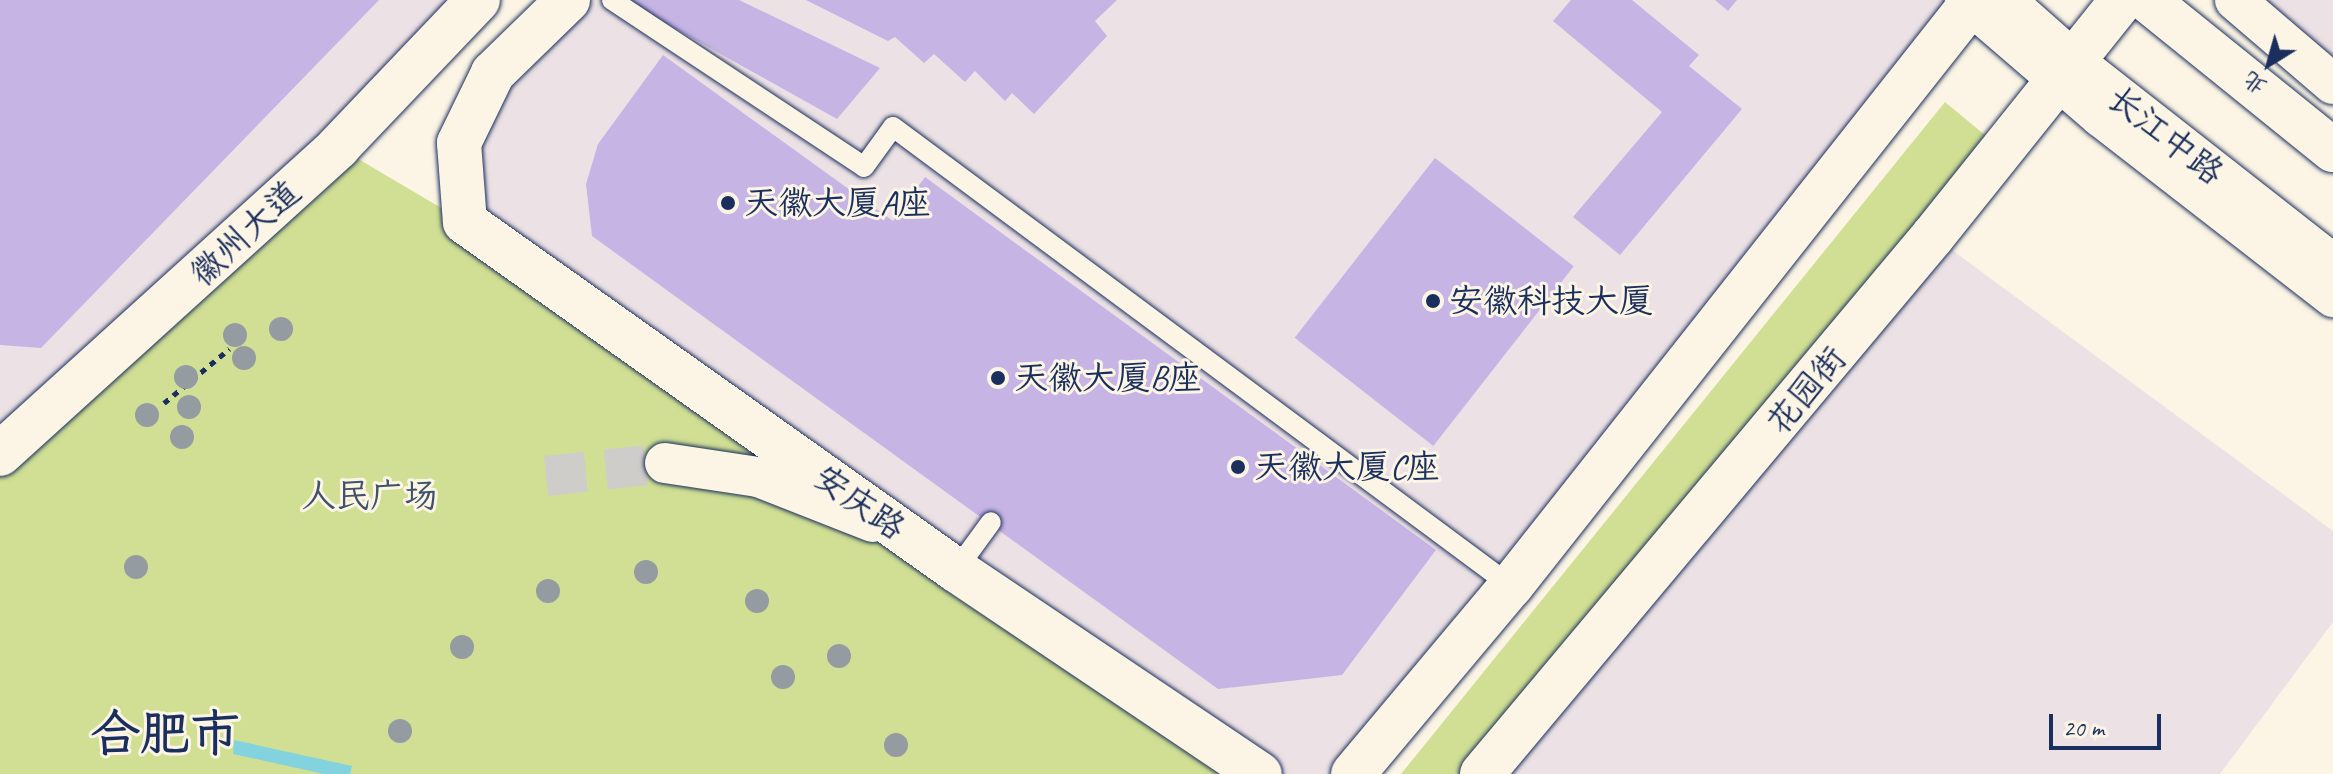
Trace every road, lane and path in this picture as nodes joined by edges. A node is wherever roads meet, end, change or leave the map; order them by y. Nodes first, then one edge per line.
1 (478, 0) edge
2 (568, 0) edge
3 (612, 0) edge
4 (2122, 0) edge
5 (2147, 0) edge
6 (2235, 0) edge
7 (1978, 1) edge
8 (2065, 71) junction
9 (2333, 84) edge
10 (2333, 150) edge
11 (2333, 267) edge
12 (2333, 297) edge
13 (229, 349) dead end
14 (164, 403) dead end
15 (8, 443) edge
16 (665, 463) tunnel mouth
17 (991, 522) dead end
18 (906, 535) junction
19 (956, 570) junction
20 (1511, 586) junction
21 (1260, 774) edge
22 (1353, 774) edge
23 (1482, 774) edge

1 - 15 main road, 徽州大道
2 - 18 main road, 安庆路
3 - 20 lane
4 - 8 main road, 花园街
5 - 10 main road
6 - 9 street
7 - 8 main road, 长江中路
7 - 20 main road
8 - 11 main road, 长江中路
8 - 12 street
8 - 23 main road, 花园街
13 - 14 path
16 - 18 street
17 - 19 lane
18 - 19 main road, 安庆路
19 - 21 main road, 安庆路
20 - 22 main road

